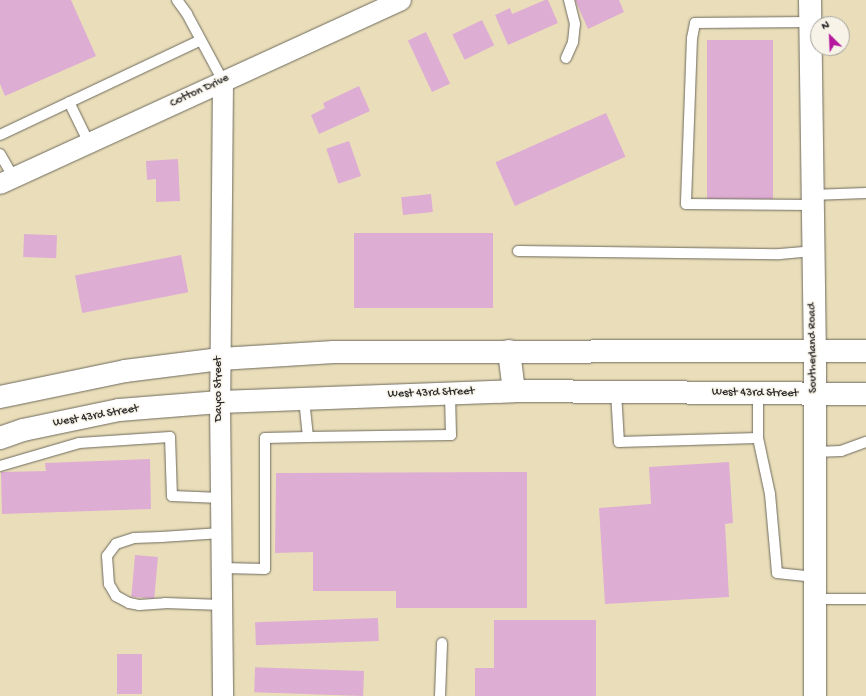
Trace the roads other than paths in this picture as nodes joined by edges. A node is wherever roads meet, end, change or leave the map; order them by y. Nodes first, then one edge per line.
1 (177, 0) edge
2 (399, 0) edge
3 (569, 0) edge
4 (810, 0) edge
5 (810, 16) edge
6 (810, 22) edge
7 (201, 40) junction
8 (811, 56) edge
9 (566, 58) dead end
10 (223, 81) junction
11 (69, 102) junction
12 (0, 135) edge
13 (89, 143) junction
14 (0, 154) edge
15 (7, 181) edge
16 (866, 193) edge
17 (813, 200) junction
18 (518, 251) dead end
19 (813, 251) junction
20 (509, 351) junction
21 (815, 351) junction
22 (866, 351) edge
23 (220, 359) junction
24 (514, 391) junction
25 (616, 392) junction
26 (450, 394) junction
27 (758, 394) junction
28 (815, 394) junction
29 (866, 394) edge
30 (0, 397) edge
31 (304, 399) junction
32 (220, 402) junction
33 (308, 437) junction
34 (0, 438) edge
35 (758, 438) junction
36 (866, 442) edge
37 (815, 452) junction
38 (0, 466) edge
39 (221, 498) junction
40 (221, 532) junction
41 (222, 568) junction
42 (815, 577) junction
43 (815, 599) junction
44 (866, 599) edge
45 (222, 605) junction
46 (442, 643) dead end
47 (223, 696) edge
48 (440, 696) edge
49 (815, 696) edge

1 - 7 lane
2 - 10 street, Cotton Drive
3 - 9 lane
4 - 5 main road, Southerland Road
6 - 17 lane
7 - 10 lane
7 - 11 lane
8 - 17 main road, Southerland Road
10 - 13 street, Cotton Drive
10 - 23 street, Dayco Street
11 - 12 lane
11 - 13 lane
13 - 15 street, Cotton Drive
14 - 15 lane
16 - 17 lane
17 - 19 main road, Southerland Road
18 - 19 lane
19 - 21 main road, Southerland Road
20 - 21 main road
20 - 23 main road
20 - 24 main road
21 - 22 main road
21 - 28 main road, Southerland Road
23 - 30 main road
23 - 32 street, Dayco Street
24 - 25 main road, West 43rd Street
24 - 26 main road, West 43rd Street
25 - 27 main road, West 43rd Street
25 - 35 lane
26 - 31 main road, West 43rd Street
26 - 33 lane
27 - 28 main road, West 43rd Street
27 - 35 lane
28 - 29 main road, West 43rd Street
28 - 37 main road, Southerland Road
31 - 32 main road, West 43rd Street
31 - 33 lane
32 - 34 main road, West 43rd Street
32 - 39 street, Dayco Street
33 - 41 lane
35 - 42 lane
36 - 37 lane
37 - 42 main road, Southerland Road
38 - 39 lane
39 - 40 street, Dayco Street
40 - 41 street, Dayco Street
40 - 45 lane
41 - 45 street, Dayco Street
42 - 43 main road, Southerland Road
43 - 44 lane
43 - 49 main road, Southerland Road
45 - 47 street, Dayco Street
46 - 48 lane

